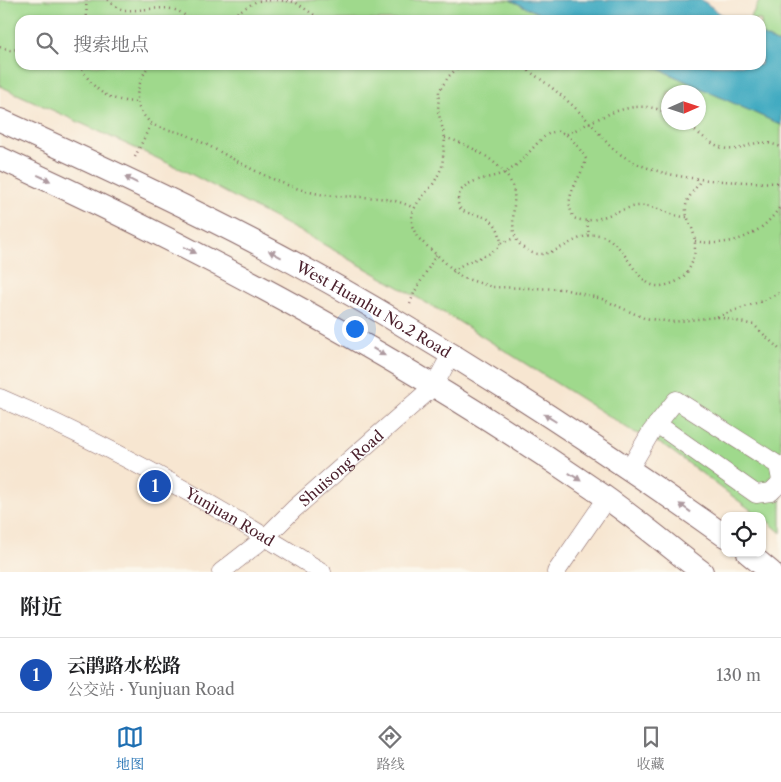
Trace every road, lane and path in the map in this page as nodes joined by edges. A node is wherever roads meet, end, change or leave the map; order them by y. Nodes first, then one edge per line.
1 (86, 0) edge
2 (108, 0) edge
3 (276, 0) edge
4 (87, 15) edge
5 (186, 15) edge
6 (233, 15) edge
7 (314, 15) edge
8 (0, 47) edge
9 (15, 50) edge
10 (82, 70) edge
11 (146, 70) edge
12 (456, 70) edge
13 (528, 70) edge
14 (138, 102) junction
15 (661, 112) edge
16 (0, 120) edge
17 (590, 123) junction
18 (151, 124) junction
19 (695, 130) edge
20 (567, 134) junction
21 (445, 138) junction
22 (781, 148) edge
23 (136, 157) dead end
24 (0, 158) edge
25 (505, 173) junction
26 (700, 180) junction
27 (781, 183) edge
28 (781, 205) edge
29 (415, 208) junction
30 (687, 217) junction
31 (587, 222) junction
32 (589, 236) junction
33 (516, 238) junction
34 (695, 241) junction
35 (501, 243) junction
36 (436, 256) junction
37 (453, 272) junction
38 (781, 292) edge
39 (410, 304) dead end
40 (716, 317) junction
41 (781, 351) edge
42 (450, 354) junction
43 (434, 386) junction
44 (0, 398) edge
45 (657, 424) junction
46 (630, 468) junction
47 (781, 481) edge
48 (606, 498) junction
49 (721, 533) edge
50 (266, 536) junction
51 (753, 557) edge
52 (221, 572) edge
53 (322, 572) edge
54 (556, 572) edge
55 (702, 572) edge
56 (771, 572) edge

1 - 4 path
2 - 5 path
3 - 6 path
3 - 7 path
8 - 9 path
10 - 14 path
11 - 14 path
12 - 21 path
13 - 17 path
14 - 18 path
15 - 17 path
42 -> 16 main road, West Huanhu No.2 Road
17 - 20 path
17 - 26 path
18 - 23 path
18 - 29 path
19 - 22 path
20 - 25 path
20 - 31 path
21 - 25 path
21 - 29 path
24 -> 43 main road
25 - 33 path
25 - 35 path
26 - 27 path
26 - 30 path
28 - 34 path
29 - 36 path
30 - 31 path
30 - 34 path
31 - 32 path
32 - 33 path
32 - 34 path
33 - 35 path
35 - 37 path
36 - 37 path
36 - 39 path
37 - 40 path
38 - 40 path
40 - 41 path
42 - 43 street, Shuisong Road
46 -> 42 main road, West Huanhu No.2 Road
43 -> 48 main road
43 - 50 street, Shuisong Road
44 - 50 street, Yunjuan Road
45 - 46 street
45 - 47 street
45 - 47 street
49 -> 46 main road, West Huanhu No.2 Road
48 - 54 street
48 - 55 main road
50 - 52 street, Shuisong Road
50 - 53 street, Yunjuan Road
51 - 56 main road

